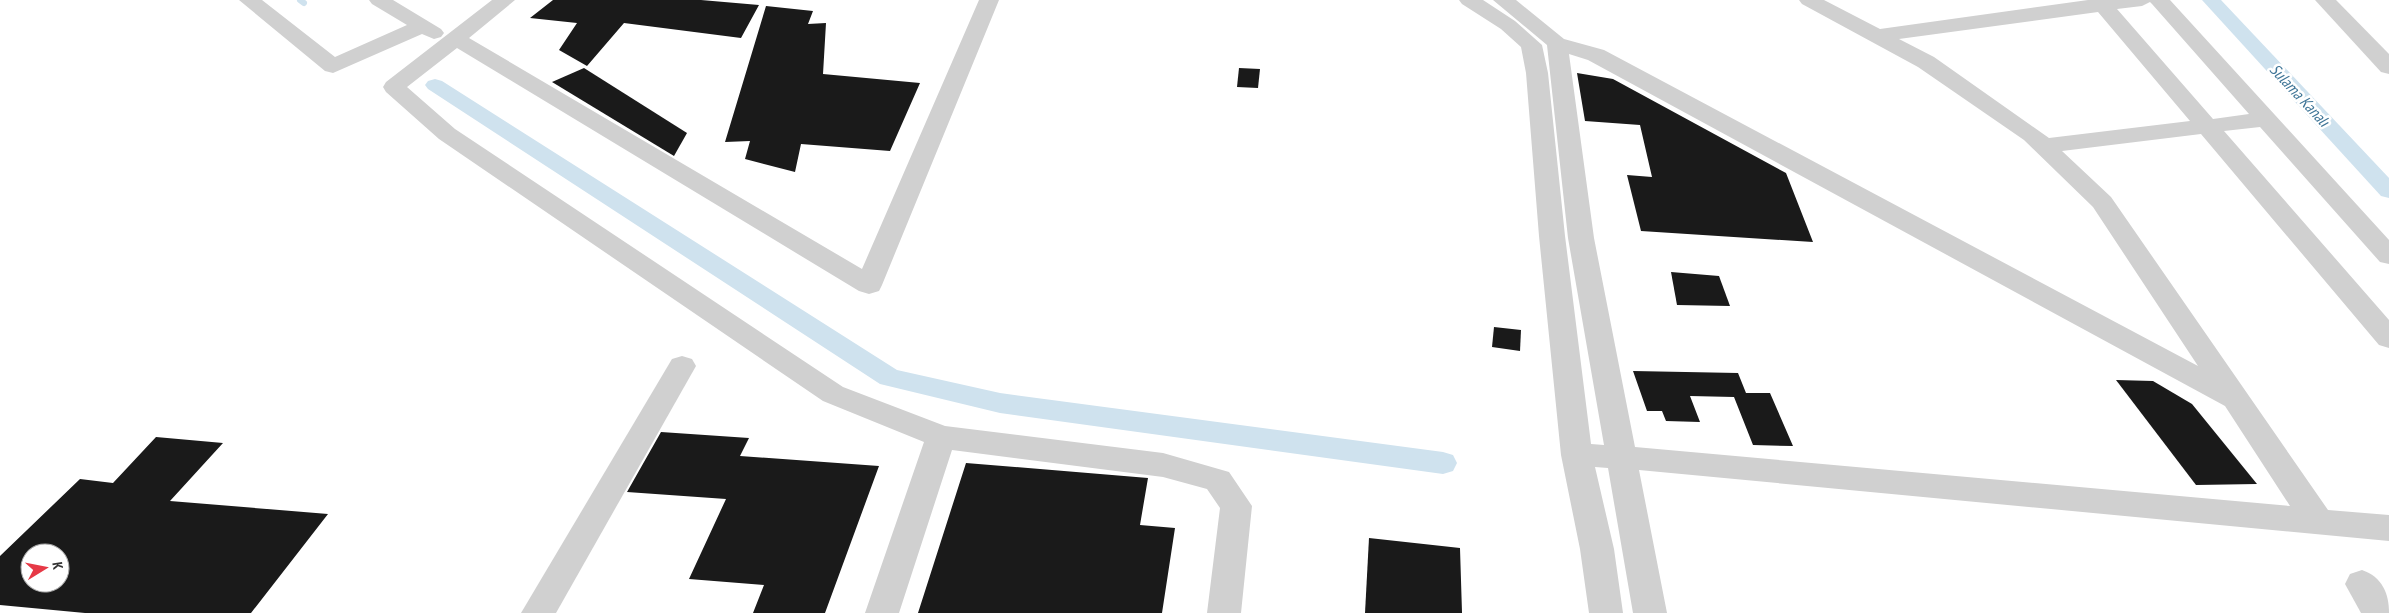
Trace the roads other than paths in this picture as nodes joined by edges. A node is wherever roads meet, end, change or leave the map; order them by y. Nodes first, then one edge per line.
1 (249, 0) edge
2 (379, 0) edge
3 (505, 0) edge
4 (989, 0) edge
5 (1469, 0) edge
6 (1503, 0) edge
7 (1809, 0) edge
8 (2142, 0) edge
9 (2159, 0) edge
10 (2325, 0) edge
11 (2101, 3) edge
12 (423, 26) junction
13 (1877, 36) junction
14 (454, 41) junction
15 (1557, 43) junction
16 (2389, 67) edge
17 (2267, 119) junction
18 (2206, 126) junction
19 (2044, 146) junction
20 (2389, 256) edge
21 (2389, 338) edge
22 (682, 366) dead end
23 (2235, 399) junction
24 (941, 437) junction
25 (1577, 455) junction
26 (1620, 457) junction
27 (2317, 520) junction
28 (2389, 528) edge
29 (2362, 584) dead end
30 (538, 613) edge
31 (882, 613) edge
32 (1224, 613) edge
33 (1606, 613) edge
34 (1650, 613) edge
35 (2380, 613) edge

1 - 12 street
2 - 12 street
3 - 14 street
4 - 14 street
5 - 25 street
6 - 15 street
7 - 13 street
8 - 11 street
9 - 17 street
10 - 16 street
11 - 13 street
11 - 18 street
12 - 14 street
13 - 19 street
14 - 24 street
15 - 23 street
15 - 26 street
17 - 18 street
17 - 20 street
18 - 19 street
18 - 21 street
19 - 23 street
22 - 30 street
23 - 27 street
24 - 31 street
24 - 32 street
25 - 26 street
25 - 33 street
26 - 27 street
26 - 34 street
27 - 28 street
29 - 35 street

